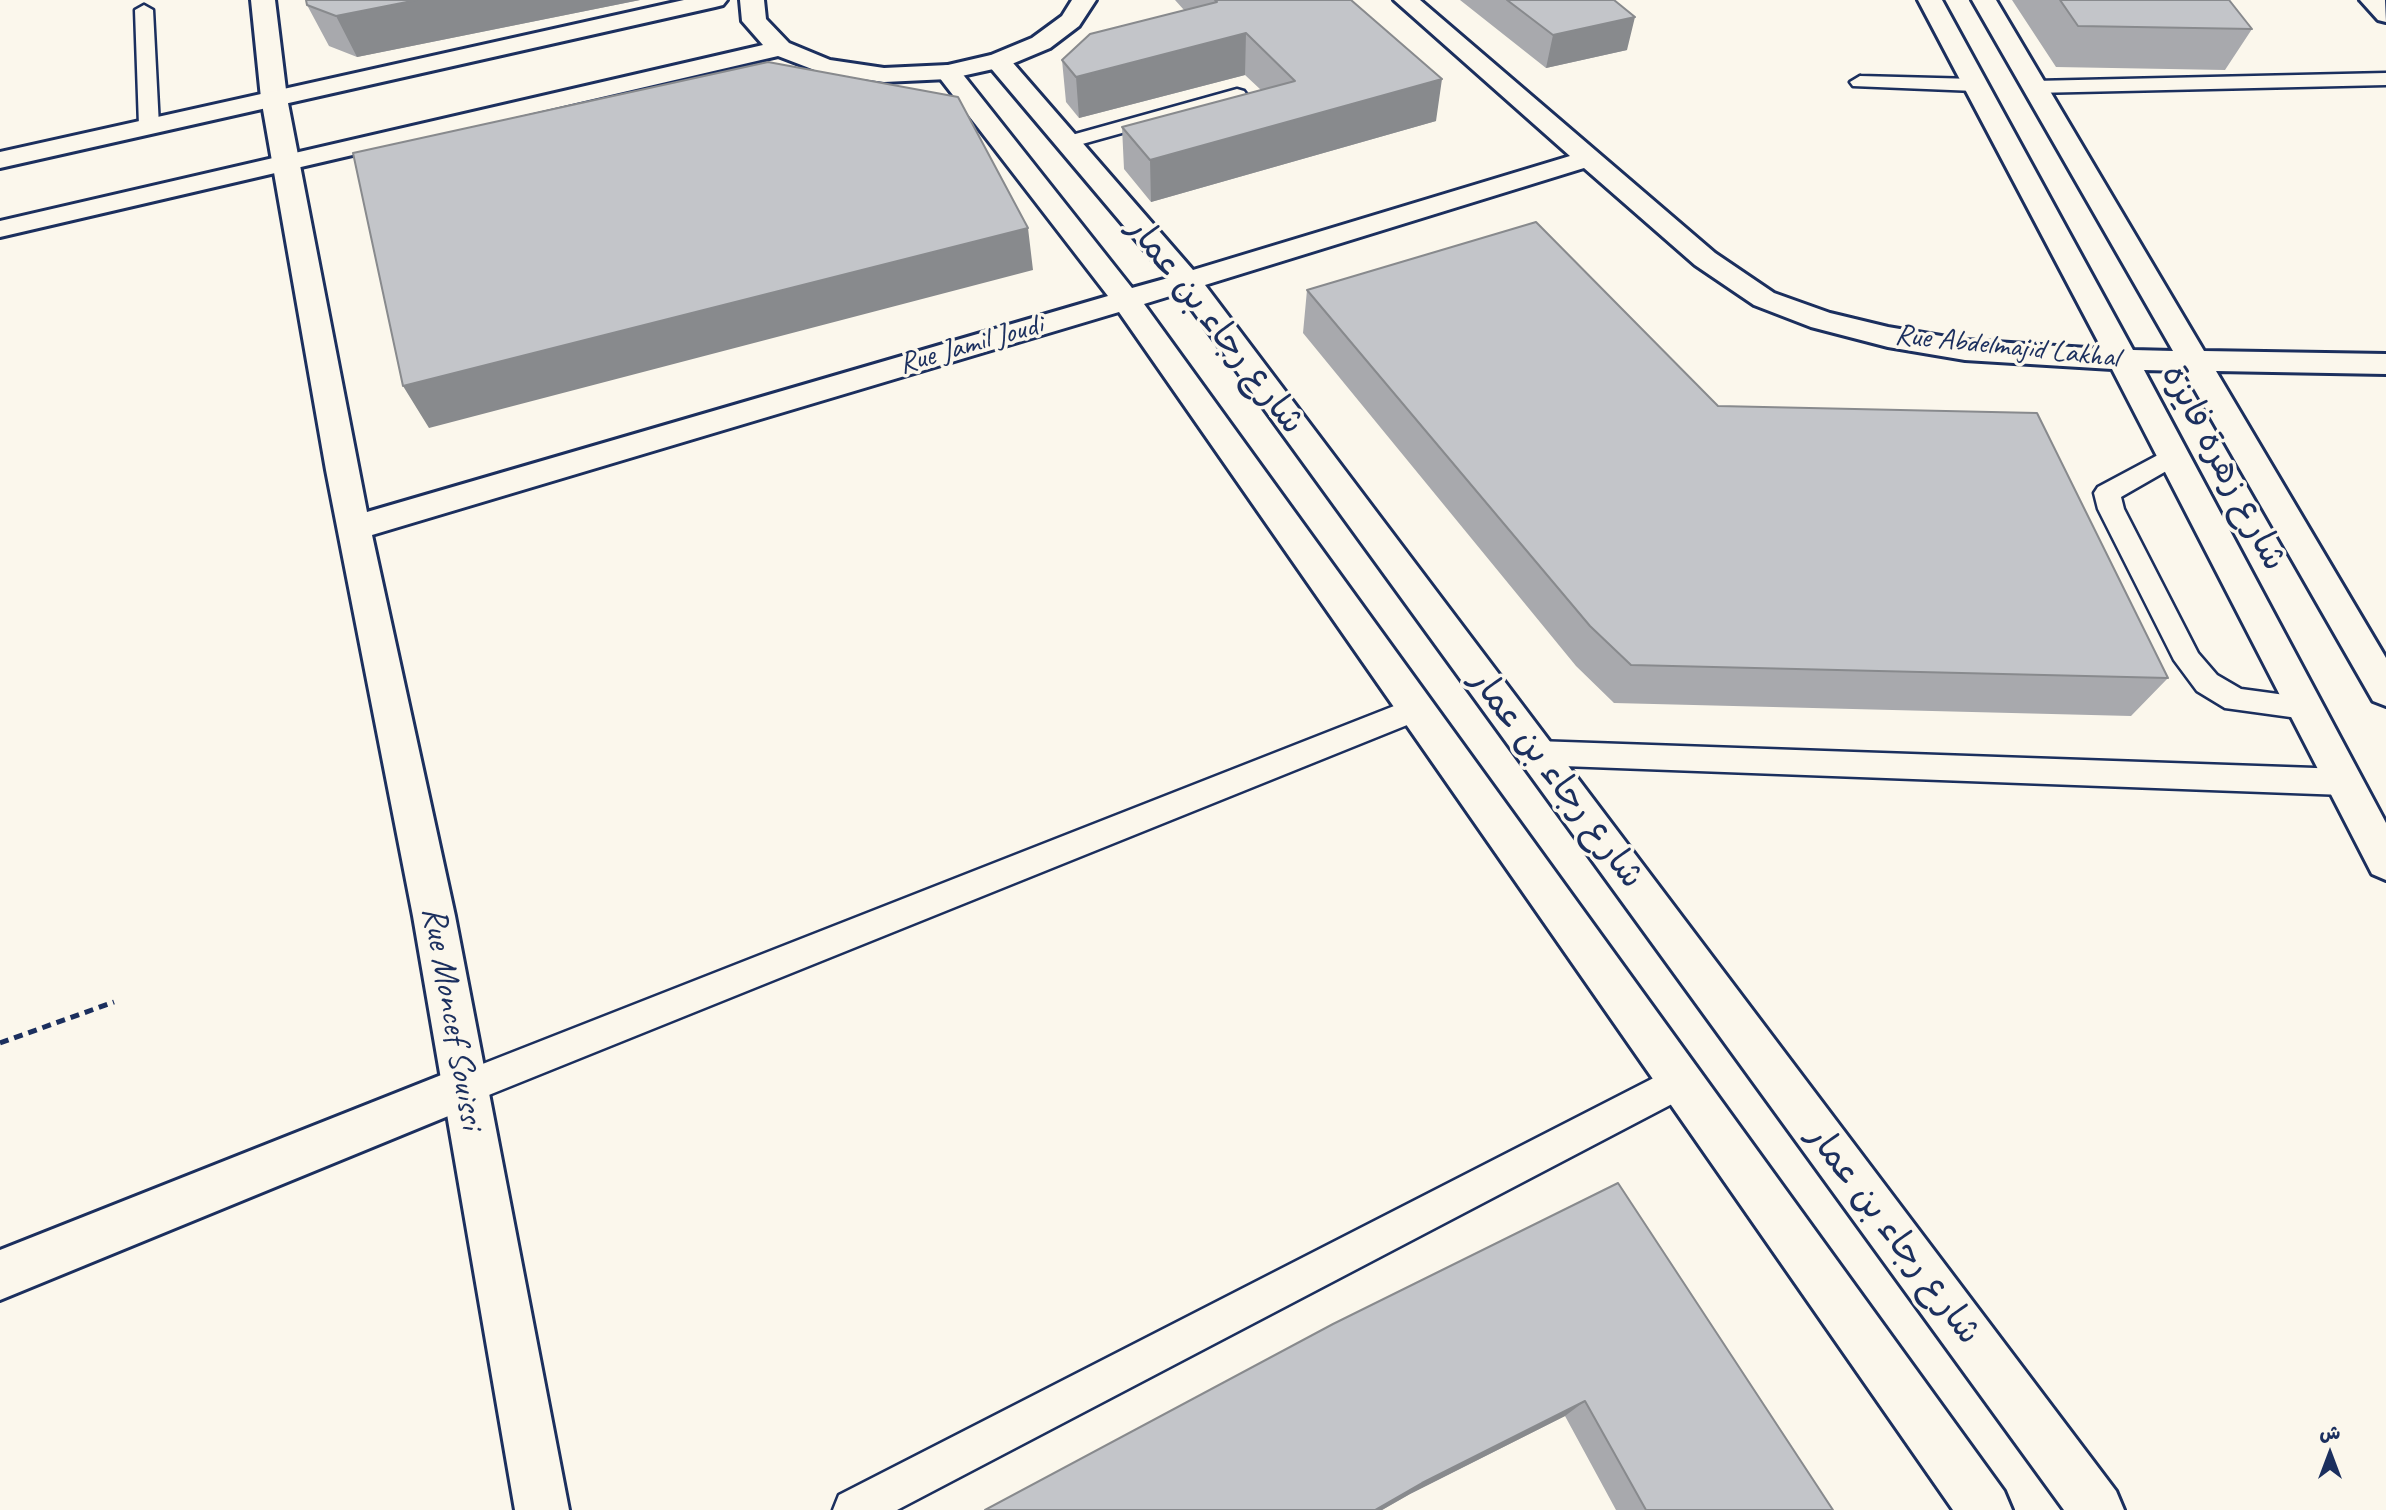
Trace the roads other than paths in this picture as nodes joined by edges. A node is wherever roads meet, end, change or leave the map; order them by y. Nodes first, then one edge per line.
1 (263, 0) edge
2 (715, 0) edge
3 (752, 0) edge
4 (1084, 0) edge
5 (1406, 0) edge
6 (1930, 0) edge
7 (1984, 0) edge
8 (2372, 0) edge
9 (144, 10) dead end
10 (2386, 15) edge
11 (780, 48) junction
12 (998, 61) junction
13 (948, 72) junction
14 (2386, 79) edge
15 (1860, 82) dead end
16 (1975, 85) junction
17 (2034, 87) junction
18 (1237, 95) edge
19 (274, 98) junction
20 (149, 126) junction
21 (1068, 142) junction
22 (1587, 159) junction
23 (0, 160) edge
24 (287, 160) junction
25 (0, 229) edge
26 (1185, 279) junction
27 (1126, 300) junction
28 (2123, 360) junction
29 (2193, 361) junction
30 (2386, 364) edge
31 (2173, 456) junction
32 (354, 528) junction
33 (2386, 691) edge
34 (2305, 707) junction
35 (1417, 709) junction
36 (1536, 753) junction
37 (2344, 782) junction
38 (2386, 862) edge
39 (1681, 1081) junction
40 (464, 1088) junction
41 (0, 1275) edge
42 (542, 1510) edge
43 (854, 1510) edge
44 (1985, 1510) edge
45 (2097, 1510) edge

1 - 19 street, Rue Moncef Souissi
2 - 19 street
3 - 11 street
4 - 12 street
5 - 22 street, Rue Abdelmajid Lakhal
6 - 16 street, شارع زهرة فايزة
7 - 17 street, شارع زهرة فايزة
8 - 10 street
9 - 20 lane
11 - 13 street
11 - 24 street
12 - 13 street
12 - 21 street, شارع رجاء بن عمار
13 - 27 street, شارع رجاء بن عمار
14 - 17 lane
15 - 16 lane
16 - 28 street, شارع زهرة فايزة
17 - 29 street, شارع زهرة فايزة
18 - 21 lane
19 - 20 street
19 - 24 street, Rue Moncef Souissi
20 - 23 street
21 - 26 street, شارع رجاء بن عمار
22 - 26 street, Rue Jamil Joudi
22 - 28 street, Rue Abdelmajid Lakhal
24 - 25 street
24 - 32 street, Rue Moncef Souissi
26 - 27 street, Rue Jamil Joudi
26 - 36 street, شارع رجاء بن عمار
27 - 32 street, Rue Jamil Joudi
27 - 35 street, شارع رجاء بن عمار
28 - 29 street, Rue Abdelmajid Lakhal
28 - 31 street, شارع زهرة فايزة
29 - 30 street, Rue Abdelmajid Lakhal
29 - 33 street, شارع زهرة فايزة
31 - 34 street, شارع زهرة فايزة
31 - 34 lane
32 - 40 street, Rue Moncef Souissi
34 - 37 street, شارع زهرة فايزة
35 - 39 street, شارع رجاء بن عمار
35 - 40 lane
36 - 37 lane
36 - 45 street, شارع رجاء بن عمار
37 - 38 street, شارع زهرة فايزة
39 - 43 lane
39 - 44 street, شارع رجاء بن عمار
40 - 41 street
40 - 42 street, Rue Moncef Souissi

